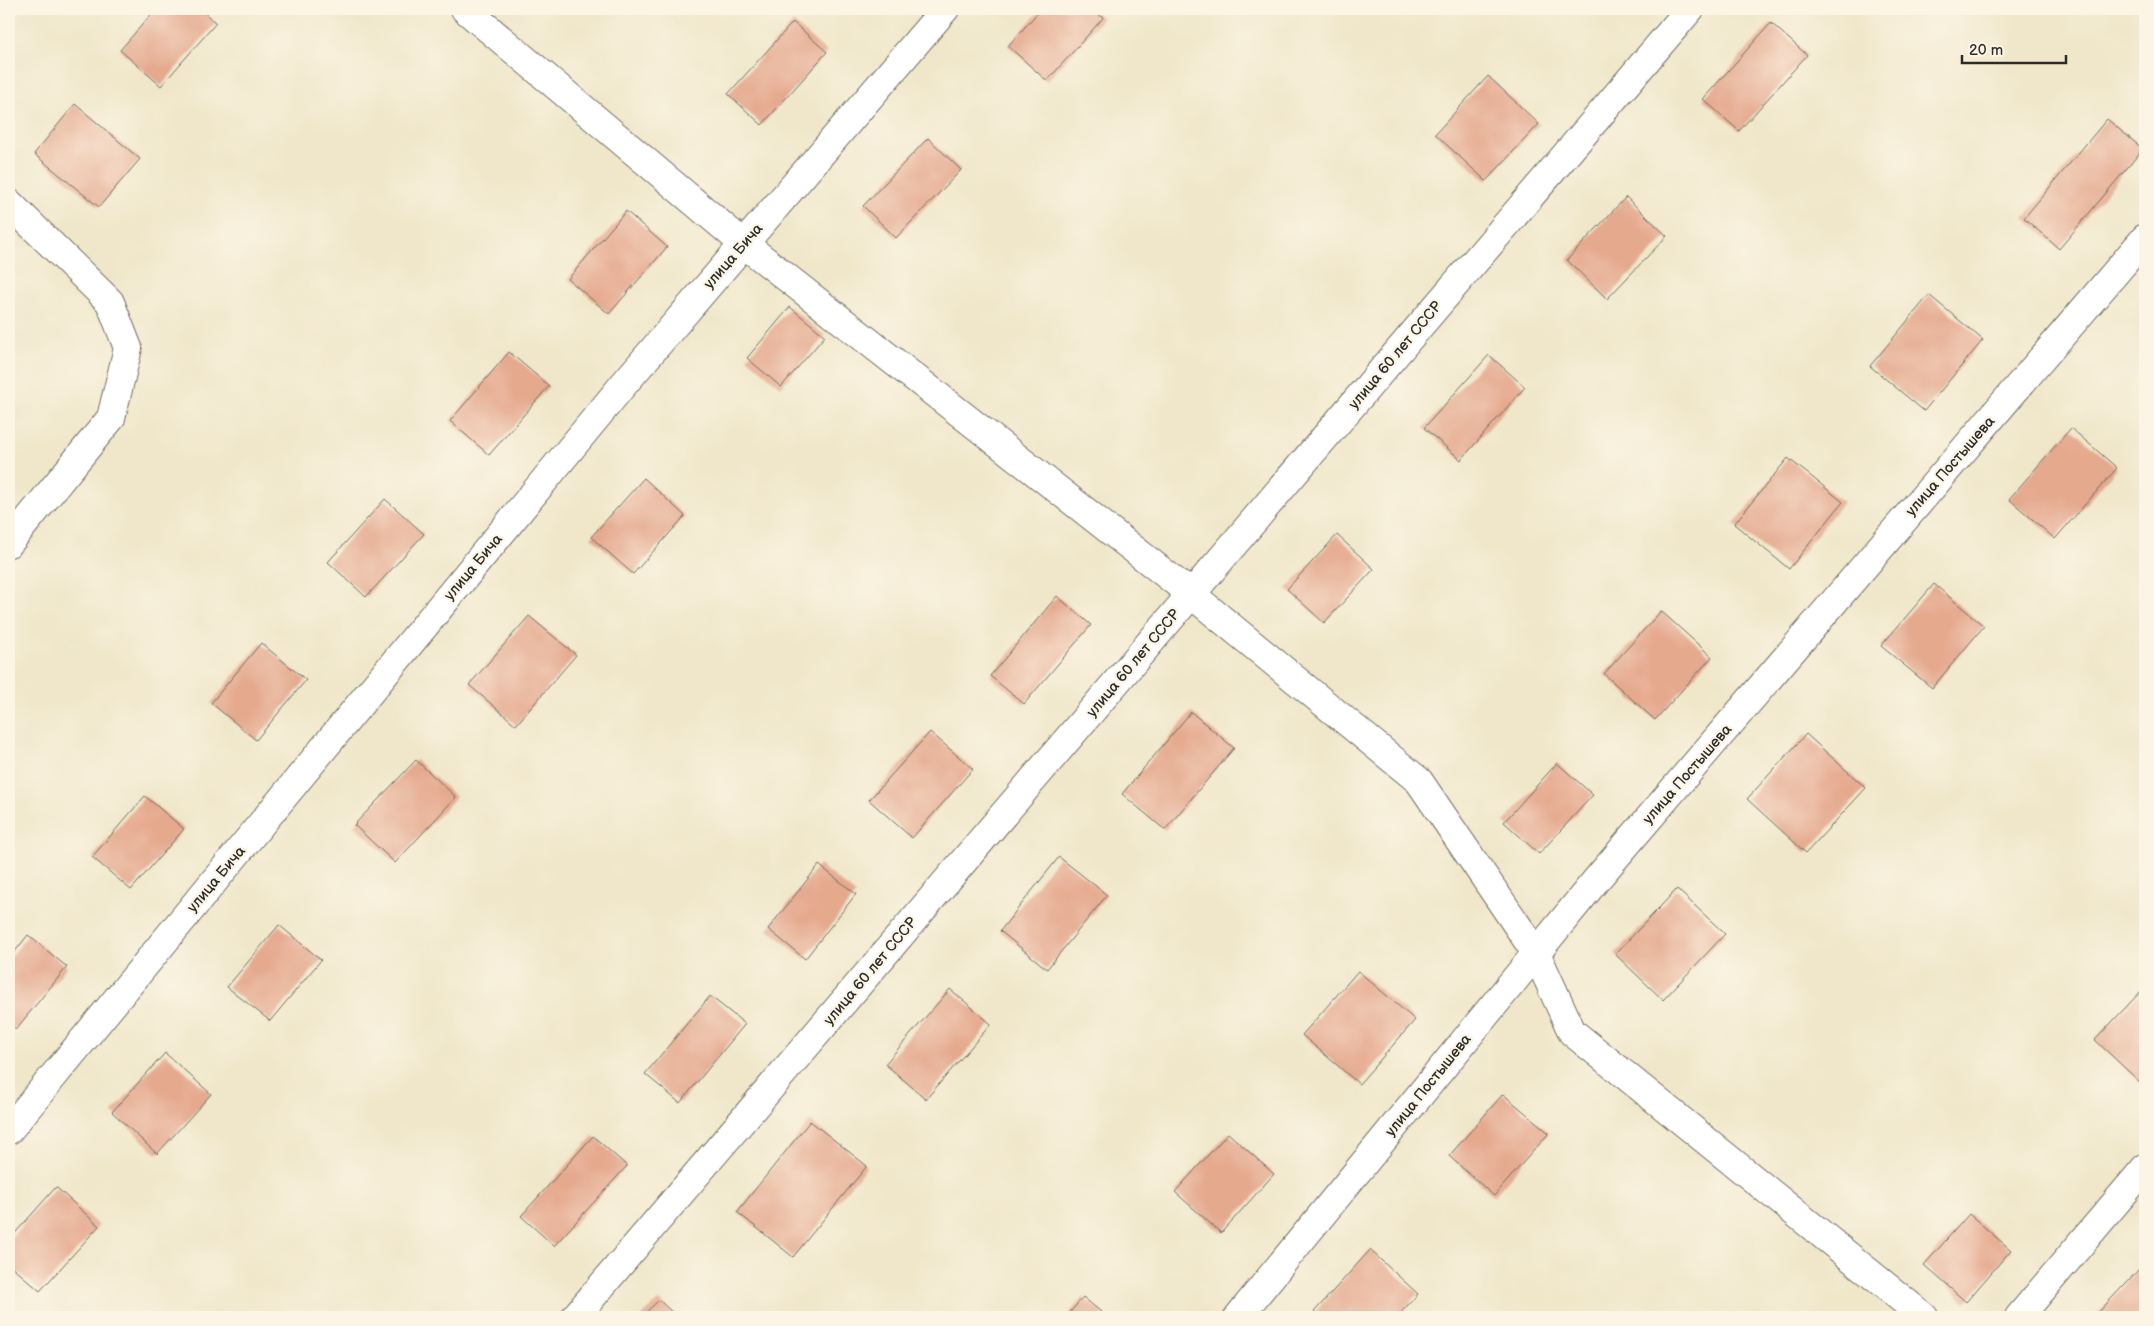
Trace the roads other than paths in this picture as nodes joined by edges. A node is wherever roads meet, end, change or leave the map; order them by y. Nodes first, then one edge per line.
1 (465, 9) edge
2 (945, 9) edge
3 (1690, 9) edge
4 (9, 203) edge
5 (2145, 238) edge
6 (744, 244) junction
7 (9, 543) edge
8 (1191, 594) junction
9 (1536, 953) junction
10 (9, 1130) edge
11 (2145, 1168) edge
12 (575, 1317) edge
13 (1238, 1317) edge
14 (1924, 1317) edge
15 (2018, 1317) edge

1 - 6 street
2 - 6 street, улица Бича
3 - 8 street, улица 60 лет СССР
4 - 7 street
5 - 9 street, улица Постышева
6 - 8 street
6 - 10 street, улица Бича
8 - 9 street
8 - 12 street, улица 60 лет СССР
9 - 13 street, улица Постышева
9 - 14 street
11 - 15 street

